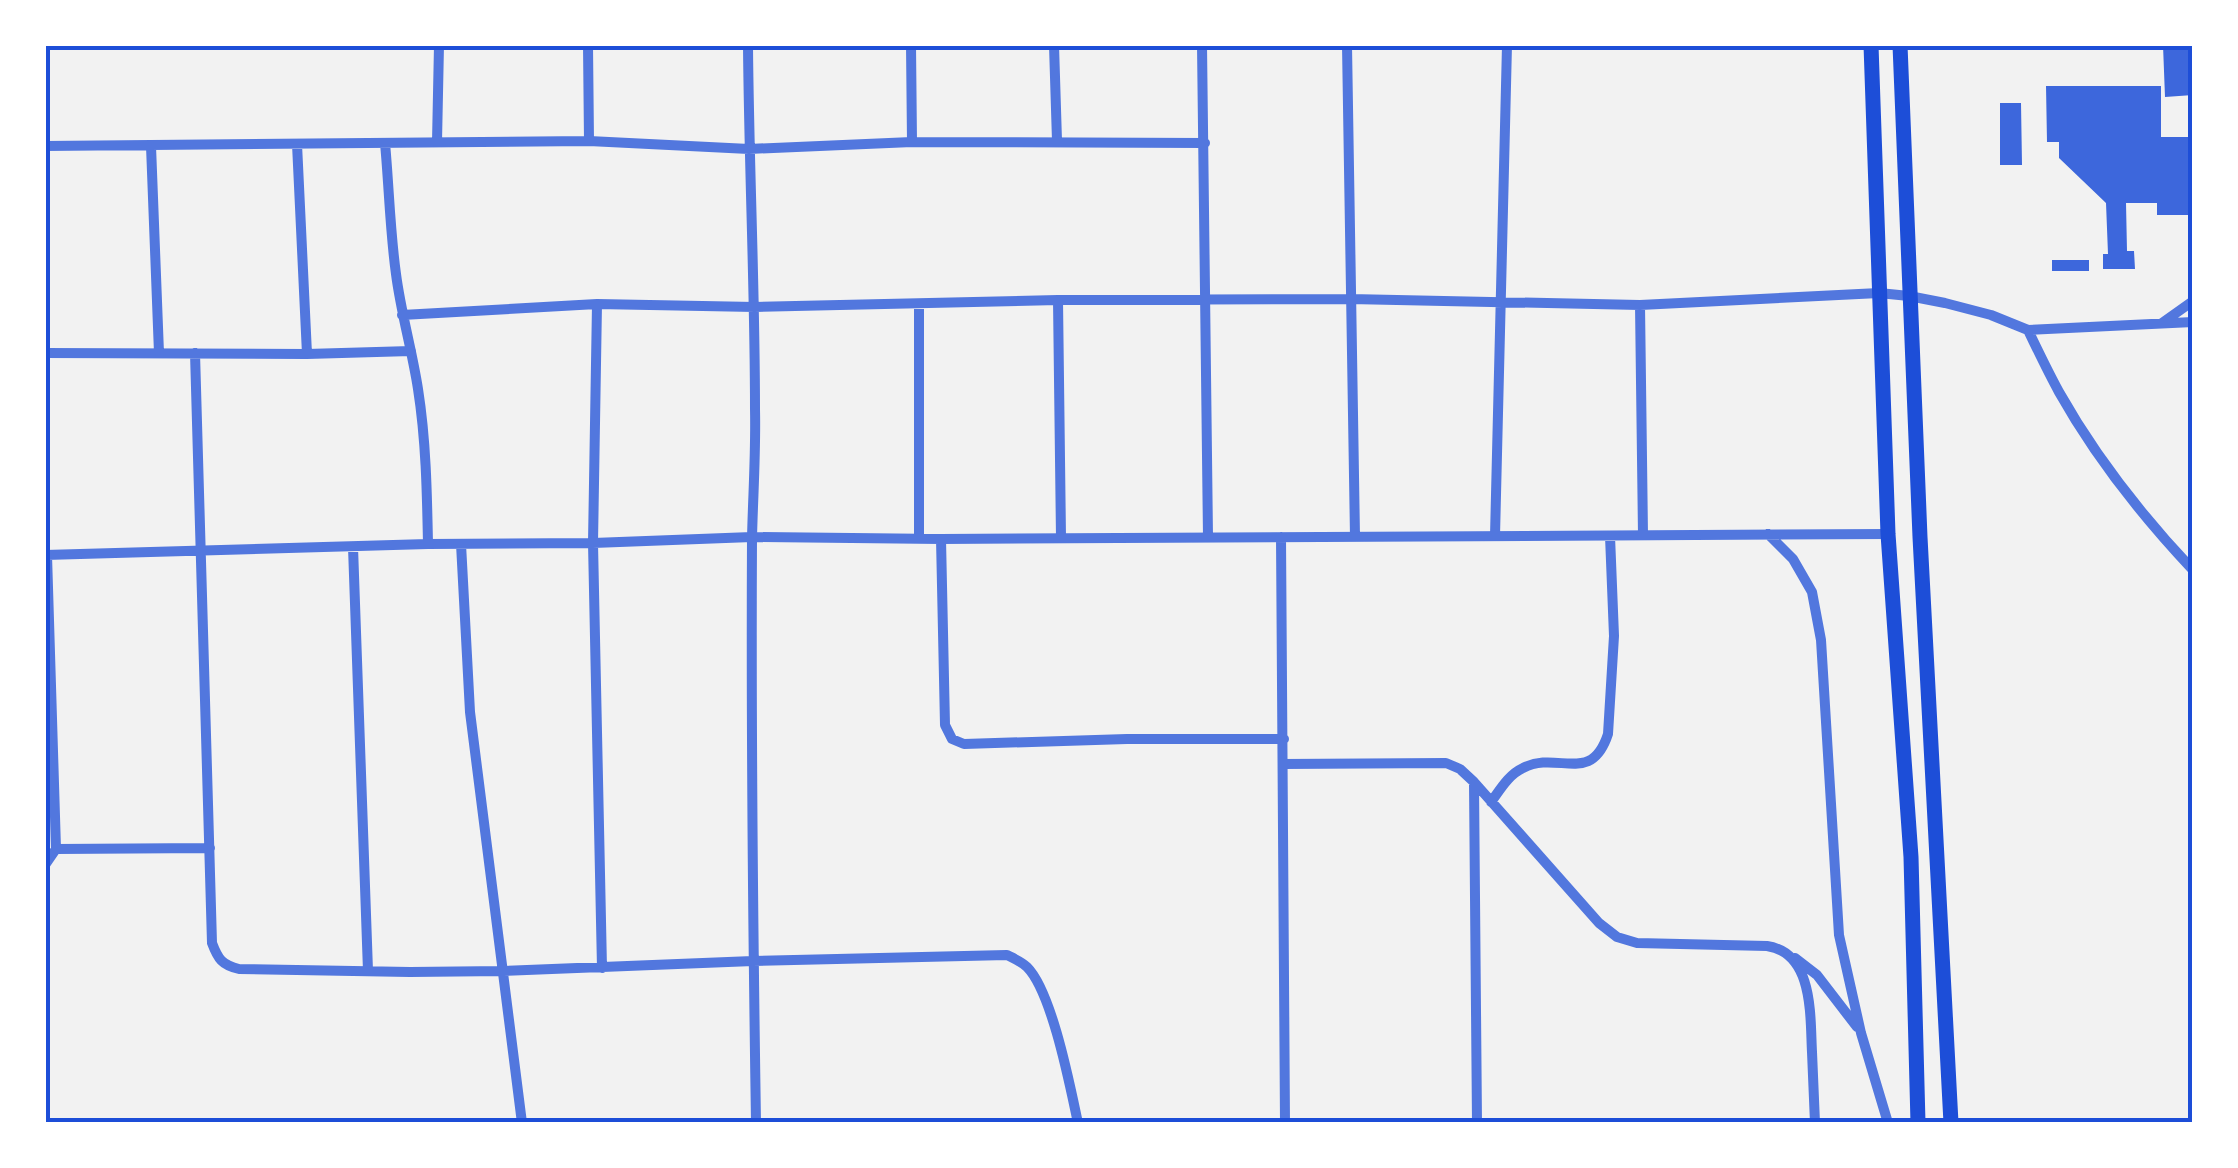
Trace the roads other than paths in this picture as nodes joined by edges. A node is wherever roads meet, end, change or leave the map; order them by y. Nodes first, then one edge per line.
1 (439, 45) edge
2 (588, 45) edge
3 (748, 45) edge
4 (910, 45) edge
5 (1054, 45) edge
6 (1202, 45) edge
7 (1347, 45) edge
8 (1507, 45) edge
9 (1871, 45) edge
10 (1900, 45) edge
11 (589, 141) junction
12 (1057, 141) junction
13 (385, 142) junction
14 (437, 142) junction
15 (912, 142) junction
16 (1205, 143) junction
17 (297, 144) junction
18 (45, 146) edge
19 (151, 146) junction
20 (749, 149) junction
21 (1879, 293) junction
22 (1909, 296) junction
23 (1350, 299) junction
24 (1058, 300) junction
25 (1204, 300) junction
26 (1501, 302) junction
27 (2193, 302) edge
28 (597, 304) junction
29 (919, 304) junction
30 (1640, 304) junction
31 (755, 307) junction
32 (402, 315) junction
33 (2193, 322) edge
34 (2161, 324) junction
35 (2028, 330) junction
36 (411, 351) junction
37 (160, 352) junction
38 (45, 353) edge
39 (195, 353) junction
40 (307, 354) junction
41 (1768, 534) junction
42 (1888, 534) junction
43 (1496, 536) junction
44 (1610, 536) junction
45 (1643, 536) junction
46 (752, 537) junction
47 (1208, 537) junction
48 (1281, 537) junction
49 (1356, 537) junction
50 (919, 538) junction
51 (1062, 538) junction
52 (942, 539) junction
53 (593, 543) junction
54 (428, 544) junction
55 (461, 544) junction
56 (353, 547) junction
57 (201, 551) junction
58 (46, 554) edge
59 (2193, 570) edge
60 (1284, 740) junction
61 (1283, 764) junction
62 (1474, 782) junction
63 (1491, 802) junction
64 (210, 848) junction
65 (56, 849) junction
66 (45, 865) edge
67 (1786, 952) junction
68 (753, 960) junction
69 (602, 968) junction
70 (368, 971) junction
71 (504, 971) junction
72 (1861, 1033) junction
73 (522, 1123) edge
74 (756, 1123) edge
75 (1078, 1123) edge
76 (1285, 1123) edge
77 (1476, 1123) edge
78 (1816, 1123) edge
79 (1888, 1123) edge
80 (1918, 1123) edge
81 (1952, 1123) edge

1 - 14 street
2 - 11 street
3 - 20 street
4 - 15 street
5 - 12 street
6 - 16 street
7 - 23 street
8 - 26 street
9 - 21 main road
10 - 22 main road
11 - 14 street
11 - 20 street
12 - 15 street
12 - 16 street
13 - 14 street
13 - 17 street
13 - 32 street
15 - 20 street
16 - 25 street
17 - 19 street
17 - 40 street
18 - 19 street
19 - 37 street
20 - 31 street
21 - 22 street
21 - 30 street
21 - 42 main road
22 - 35 street
22 - 81 main road
23 - 25 street
23 - 26 street
23 - 49 street
24 - 25 street
24 - 29 street
24 - 51 street
25 - 47 street
26 - 30 street
26 - 43 street
27 - 34 street
28 - 31 street
28 - 32 street
28 - 53 street
29 - 31 street
29 - 50 street
30 - 45 street
31 - 46 street
32 - 36 street
33 - 34 street
34 - 35 street
35 - 59 street
36 - 40 street
36 - 54 street
37 - 38 street
37 - 39 street
39 - 40 street
39 - 57 street
41 - 42 street
41 - 45 street
41 - 72 street
42 - 80 main road
43 - 44 street
43 - 49 street
44 - 45 street
44 - 63 street
46 - 50 street
46 - 53 street
46 - 68 street
47 - 48 street
47 - 51 street
48 - 49 street
48 - 60 street
50 - 52 street
51 - 52 street
52 - 60 street
53 - 55 street
53 - 69 street
54 - 55 street
54 - 56 street
55 - 71 street
56 - 57 street
56 - 70 street
57 - 58 street
57 - 64 street
58 - 65 street
60 - 61 street
61 - 62 street
61 - 76 street
62 - 63 street
62 - 77 street
63 - 67 street
64 - 65 street
64 - 70 street
65 - 66 street
67 - 72 street
67 - 78 street
68 - 69 street
68 - 74 street
68 - 75 street
69 - 71 street
70 - 71 street
71 - 73 street
72 - 79 street

